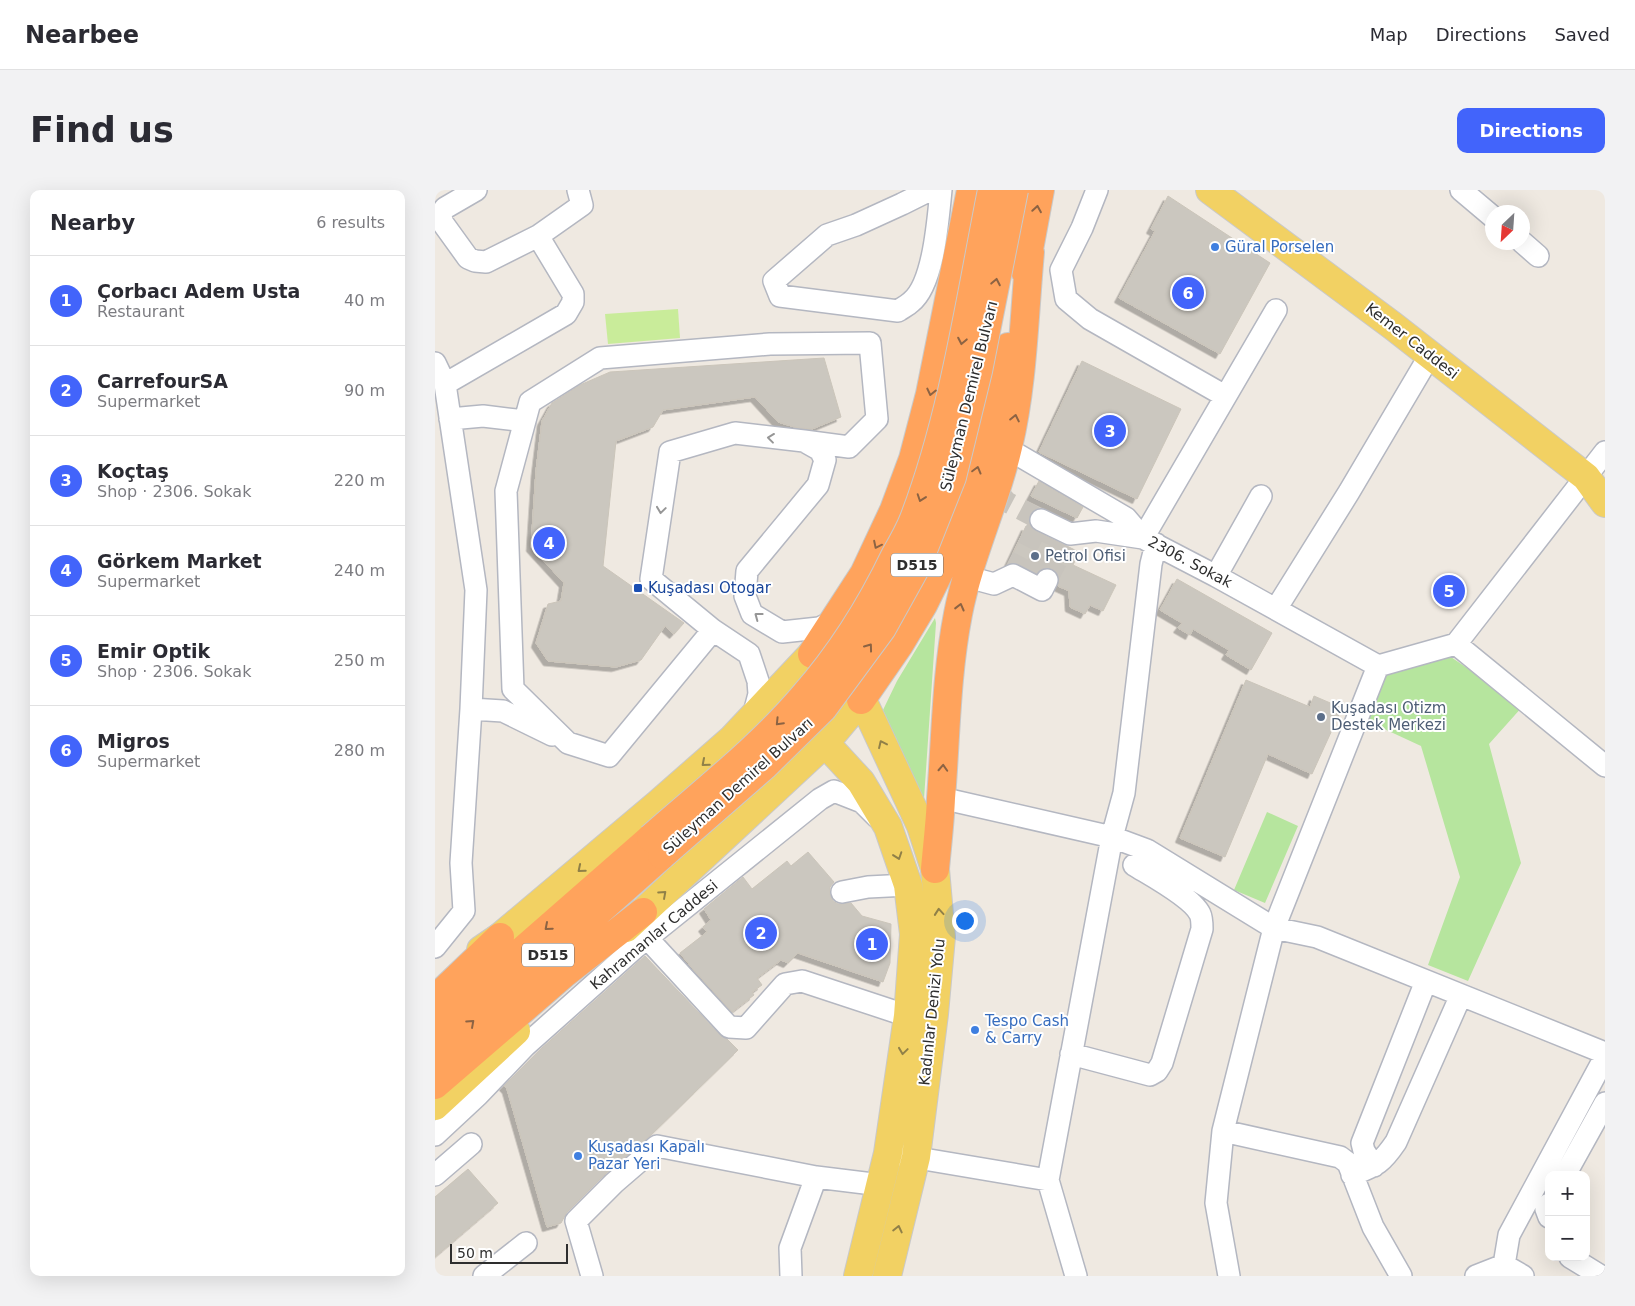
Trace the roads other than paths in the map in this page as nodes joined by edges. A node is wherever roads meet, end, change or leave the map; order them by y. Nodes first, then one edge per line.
1 (476, 190) edge
2 (578, 190) edge
3 (930, 190) edge
4 (941, 190) edge
5 (971, 190) edge
6 (992, 190) edge
7 (1014, 190) edge
8 (1040, 190) edge
9 (1097, 190) edge
10 (1210, 190) edge
11 (1461, 190) edge
12 (1485, 210) edge
13 (538, 236) junction
14 (1530, 249) edge
15 (1030, 252) junction
16 (1538, 256) dead end
17 (1275, 310) dead end
18 (1430, 355) junction
19 (435, 363) edge
20 (445, 384) junction
21 (1225, 396) junction
22 (451, 419) junction
23 (525, 421) junction
24 (804, 441) junction
25 (849, 447) junction
26 (1008, 449) junction
27 (1605, 452) edge
28 (1586, 477) junction
29 (818, 485) junction
30 (1261, 496) dead end
31 (1605, 503) edge
32 (1056, 533) dead end
33 (1149, 541) junction
34 (864, 574) junction
35 (1216, 576) junction
36 (968, 577) junction
37 (1036, 579) dead end
38 (923, 605) junction
39 (1276, 608) junction
40 (834, 621) junction
41 (713, 630) junction
42 (783, 632) junction
43 (1456, 644) junction
44 (749, 654) junction
45 (811, 655) junction
46 (1378, 666) junction
47 (783, 686) junction
48 (513, 688) junction
49 (861, 700) junction
50 (471, 709) junction
51 (503, 711) junction
52 (733, 739) junction
53 (568, 743) junction
54 (825, 743) junction
55 (1605, 766) edge
56 (790, 776) junction
57 (867, 793) junction
58 (941, 798) junction
59 (888, 828) junction
60 (1111, 836) junction
61 (656, 846) junction
62 (1134, 865) dead end
63 (935, 869) junction
64 (907, 885) junction
65 (842, 892) dead end
66 (645, 925) junction
67 (1274, 928) junction
68 (500, 937) junction
69 (435, 947) edge
70 (1426, 981) junction
71 (435, 983) edge
72 (1461, 995) junction
73 (435, 1000) edge
74 (908, 1016) junction
75 (435, 1027) edge
76 (1071, 1054) junction
77 (1605, 1055) edge
78 (435, 1056) edge
79 (435, 1085) edge
80 (1605, 1103) edge
81 (435, 1106) edge
82 (1599, 1129) edge
83 (1223, 1131) junction
84 (435, 1135) edge
85 (471, 1144) dead end
86 (888, 1153) junction
87 (916, 1157) junction
88 (1375, 1166) junction
89 (1568, 1171) edge
90 (435, 1175) edge
91 (1352, 1175) junction
92 (816, 1177) junction
93 (1048, 1180) junction
94 (881, 1185) junction
95 (526, 1243) dead end
96 (1577, 1261) edge
97 (1504, 1265) junction
98 (484, 1276) edge
99 (592, 1276) edge
100 (791, 1276) edge
101 (858, 1276) edge
102 (887, 1276) edge
103 (1076, 1276) edge
104 (1229, 1276) edge
105 (1401, 1276) edge
106 (1476, 1276) edge
107 (1523, 1276) edge
108 (1601, 1276) edge

1 - 13 street
2 - 13 street
3 - 4 street
5 -> 34 highway
6 -> 61 highway, Süleyman Demirel Bulvarı / D515, bridge
61 -> 7 highway, Süleyman Demirel Bulvarı / D515, bridge
15 -> 8 highway
9 - 21 street
10 - 18 main road, Kemer Caddesi
11 - 12 street
13 - 20 street
14 - 16 street
26 -> 15 highway
38 -> 15 highway
17 - 21 street
18 - 28 main road, Kemer Caddesi
18 - 39 street
19 - 20 street
20 - 22 street
21 - 33 street
22 - 23 street
22 - 50 street
23 - 25 street
23 - 48 street
24 - 25 street
24 - 29 street
24 -> 41 street
25 - 29 street
26 - 33 street, 2306. Sokak
26 - 36 highway
27 - 28 street
28 - 31 main road, Kemer Caddesi
28 - 43 street
42 -> 29 street
30 - 35 street
32 - 33 street
33 - 35 street, 2306. Sokak
33 - 60 street
34 - 38 highway
34 - 40 highway
35 - 39 street, 2306. Sokak
36 - 37 street
58 -> 36 highway
38 - 49 highway
39 - 46 street, 2306. Sokak
40 - 42 street
40 - 45 highway
41 - 44 street
41 - 53 street
42 - 45 street
43 - 46 street
43 - 55 street
44 - 47 street
44 - 52 street
45 - 47 main road
45 - 49 main road, Kadınlar Denizi Yolu
46 - 67 street
47 - 52 main road
47 - 54 main road, Kadınlar Denizi Yolu
48 - 51 street
48 - 53 street
49 - 54 main road
63 -> 49 main road, Kadınlar Denizi Yolu
50 - 51 street
50 - 69 street
51 - 53 street
52 -> 68 main road
54 - 56 main road
54 - 57 main road, Kadınlar Denizi Yolu
56 - 57 main road
66 -> 56 main road
57 - 59 main road, Kadınlar Denizi Yolu
58 - 60 street
58 - 63 highway
59 -> 64 main road, Kadınlar Denizi Yolu
59 - 66 street, Kahramanlar Caddesi
60 - 67 street
60 - 76 street
61 -> 75 highway, Süleyman Demirel Bulvarı / D515
78 -> 61 highway, Süleyman Demirel Bulvarı / D515
62 - 76 street
87 -> 63 main road, Kadınlar Denizi Yolu
64 - 65 street
64 - 74 main road, Kadınlar Denizi Yolu
66 - 74 street
66 - 79 highway
66 - 81 main road
66 - 84 street, Kahramanlar Caddesi
67 - 70 street
67 - 83 street
68 - 71 main road
68 - 73 highway
70 - 72 street
70 - 88 street
72 - 77 street
72 - 88 street
74 -> 86 main road, Kadınlar Denizi Yolu
76 - 93 street
77 - 97 street
80 - 82 street
82 - 89 street
83 - 91 street
83 - 104 street
85 - 90 street
86 - 87 street
86 - 94 main road, Kadınlar Denizi Yolu
87 - 93 street
102 -> 87 main road, Kadınlar Denizi Yolu
88 - 91 street
91 - 105 street
92 - 94 street
92 - 99 street
92 - 100 street
93 - 103 street
94 - 101 main road, Kadınlar Denizi Yolu
95 - 98 street
96 - 108 street
97 - 106 street
97 - 107 street

